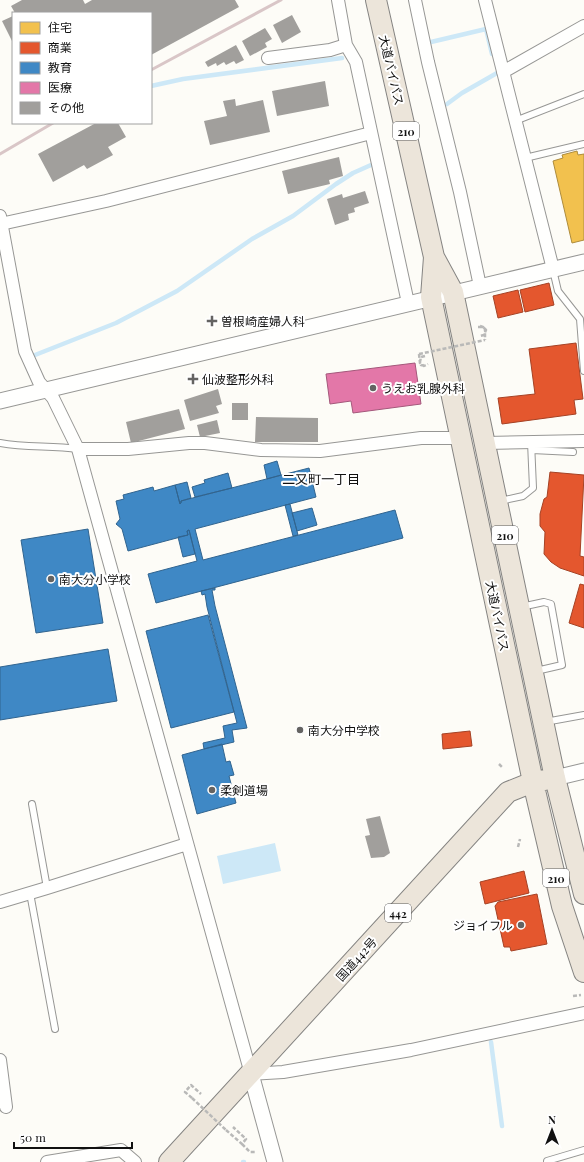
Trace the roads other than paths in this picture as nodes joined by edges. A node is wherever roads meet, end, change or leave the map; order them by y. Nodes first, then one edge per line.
1 (338, 0) edge
2 (415, 0) edge
3 (485, 0) edge
4 (377, 2) edge
5 (584, 26) edge
6 (346, 45) junction
7 (268, 58) dead end
8 (502, 72) junction
9 (584, 94) edge
10 (515, 120) junction
11 (371, 133) junction
12 (584, 144) edge
13 (525, 158) junction
14 (1, 220) edge
15 (434, 257) junction
16 (584, 262) edge
17 (553, 269) junction
18 (480, 286) junction
19 (453, 292) junction
20 (431, 297) junction
21 (408, 303) junction
22 (584, 371) edge
23 (46, 391) junction
24 (0, 401) edge
25 (461, 438) junction
26 (584, 441) edge
27 (0, 443) edge
28 (486, 443) junction
29 (532, 446) junction
30 (78, 448) junction
31 (573, 452) dead end
32 (498, 502) junction
33 (520, 607) junction
34 (533, 672) junction
35 (584, 715) edge
36 (544, 722) junction
37 (584, 771) edge
38 (555, 778) junction
39 (533, 782) junction
40 (32, 804) dead end
41 (186, 844) junction
42 (580, 861) edge
43 (47, 888) junction
44 (30, 893) junction
45 (584, 894) edge
46 (0, 902) edge
47 (584, 972) edge
48 (584, 1013) edge
49 (55, 1029) dead end
50 (0, 1060) edge
51 (251, 1074) junction
52 (6, 1107) dead end
53 (584, 1150) edge
54 (47, 1162) edge
55 (134, 1162) edge
56 (169, 1162) edge
57 (275, 1162) edge
58 (547, 1162) edge

1 - 6 street
2 - 18 street
3 - 8 street
4 - 15 highway, 大道バイパス / 210
5 - 8 street
6 - 7 street
6 - 11 street
8 - 10 street
9 - 10 lane
10 - 13 street
11 - 14 street
11 - 21 street
12 - 13 lane
13 - 17 street
14 - 23 street
15 - 19 highway, 大道バイパス / 210
15 - 20 highway, 大道バイパス / 210
16 - 17 street
17 - 18 street
17 - 22 lane
18 - 19 street
19 - 20 street
19 - 28 highway, 大道バイパス / 210
20 - 21 street
20 - 25 highway, 大道バイパス / 210
21 - 23 street
23 - 24 street
23 - 30 street
25 - 30 street
25 - 39 highway, 大道バイパス / 210
26 - 29 street
27 - 30 lane
28 - 29 street
28 - 32 highway, 大道バイパス / 210
29 - 31 lane
29 - 32 lane
30 - 41 street
32 - 33 highway, 大道バイパス / 210
33 - 34 highway, 大道バイパス / 210
33 - 34 lane
34 - 36 highway, 大道バイパス / 210
35 - 36 lane
36 - 38 highway, 大道バイパス / 210
37 - 38 street
38 - 39 highway, 国道442号 / 442
38 - 42 highway, 大道バイパス / 210
39 - 47 highway, 大道バイパス / 210
39 - 51 highway, 国道442号 / 442
40 - 43 lane
41 - 43 street
41 - 51 street
42 - 45 highway, 大道バイパス / 210
43 - 44 street
44 - 46 street
44 - 49 lane
48 - 51 street
50 - 52 street
51 - 56 highway, 国道442号 / 442
51 - 57 street
53 - 58 lane
54 - 55 street

